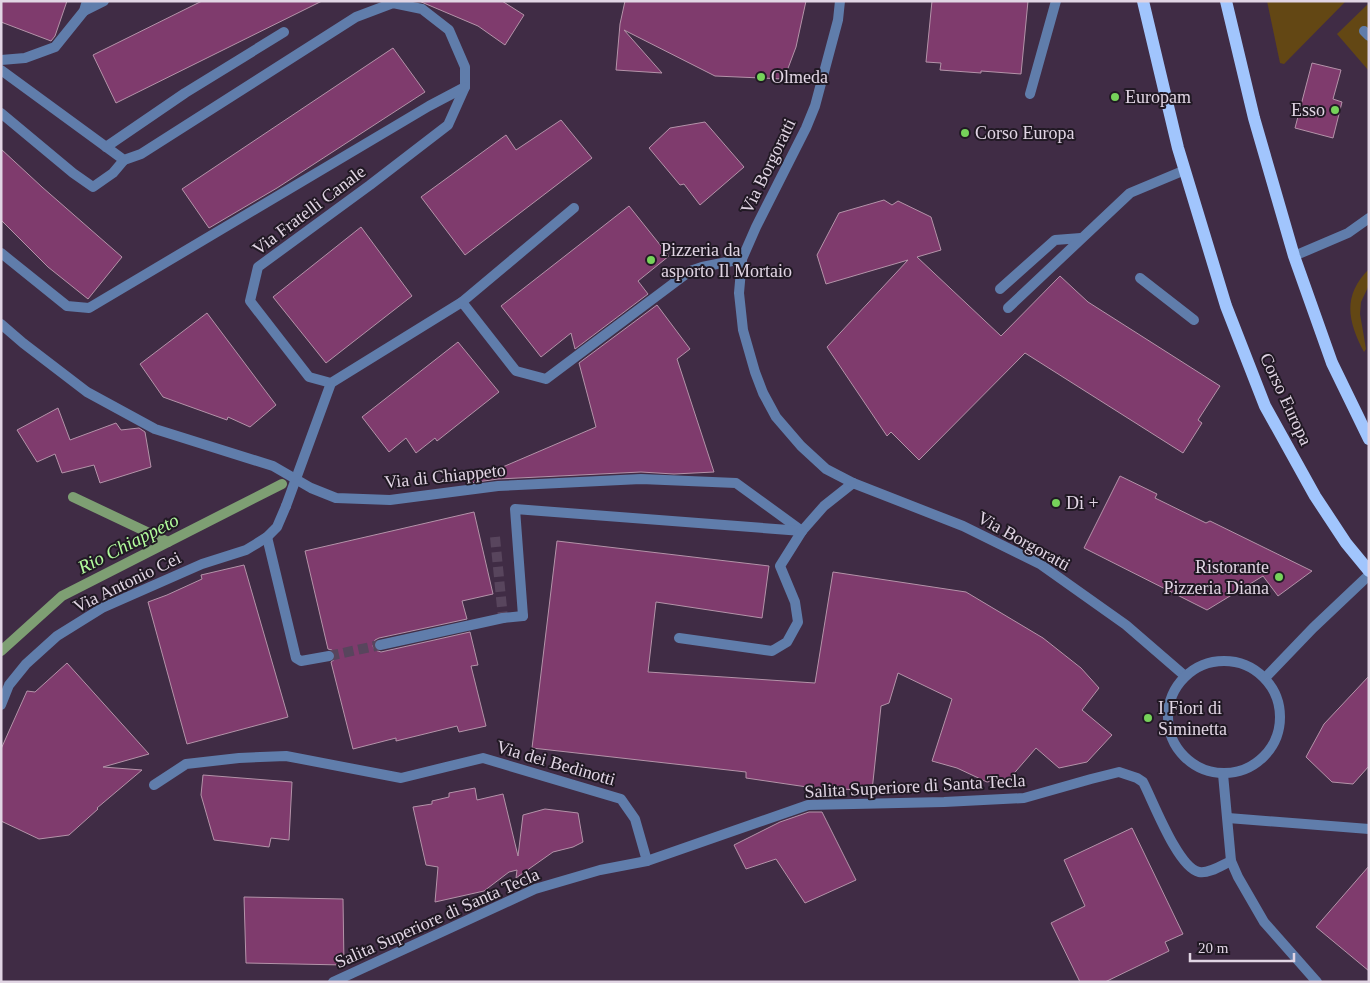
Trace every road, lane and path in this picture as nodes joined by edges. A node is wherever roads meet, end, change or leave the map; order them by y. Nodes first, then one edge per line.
1 (104, 1) edge
2 (840, 1) edge
3 (1056, 1) edge
4 (1143, 1) edge
5 (1226, 1) edge
6 (85, 6) edge
7 (284, 32) dead end
8 (1, 60) edge
9 (1, 70) edge
10 (465, 88) junction
11 (1030, 94) dead end
12 (1, 113) edge
13 (106, 147) junction
14 (124, 160) junction
15 (1185, 170) junction
16 (574, 208) dead end
17 (1369, 218) edge
18 (1081, 238) junction
19 (1, 253) edge
20 (1294, 256) junction
21 (742, 259) junction
22 (1140, 278) dead end
23 (1000, 289) dead end
24 (462, 302) junction
25 (1008, 308) dead end
26 (1194, 320) dead end
27 (1, 324) edge
28 (331, 383) junction
29 (1369, 439) edge
30 (853, 483) junction
31 (802, 531) junction
32 (267, 537) junction
33 (1369, 571) edge
34 (1369, 576) edge
35 (679, 638) dead end
36 (380, 645) tunnel mouth
37 (330, 656) tunnel mouth
38 (1185, 676) junction
39 (1265, 678) junction
40 (1, 705) edge
41 (1224, 774) junction
42 (154, 785) dead end
43 (1228, 818) junction
44 (1369, 829) edge
45 (647, 861) junction
46 (1232, 861) junction
47 (333, 982) edge
48 (1317, 982) edge

1 - 6 street
2 - 21 street, Via Borgoratti
3 - 11 street
4 - 15 main road, Corso Europa
5 - 20 main road
6 - 8 street
7 - 13 street
9 - 13 street
10 - 14 street, Via Fratelli Canale
10 - 19 street, Via Fratelli Canale
10 - 28 street, Via Fratelli Canale
12 - 14 street, Via Fratelli Canale
13 - 14 street
15 - 18 street
15 - 33 main road, Corso Europa
16 - 24 street
17 - 20 street
18 - 23 street
18 - 25 street
20 - 29 main road
21 - 24 street
21 - 30 street, Via Borgoratti
22 - 26 street
24 - 28 street
27 - 31 street, Via di Chiappeto
28 - 32 street, Via Antonio Cei, bridge
30 - 31 street
30 - 38 street, Via Borgoratti
31 - 35 street
31 - 36 street
32 - 37 street
32 - 40 street, Via Antonio Cei
34 - 39 street
38 - 39 street
38 - 41 street
39 - 41 street
41 - 43 street
42 - 45 street, Via dei Bedinotti
43 - 44 street
43 - 46 street
45 - 46 street, Salita Superiore di Santa Tecla
45 - 47 street, Salita Superiore di Santa Tecla
46 - 48 street

